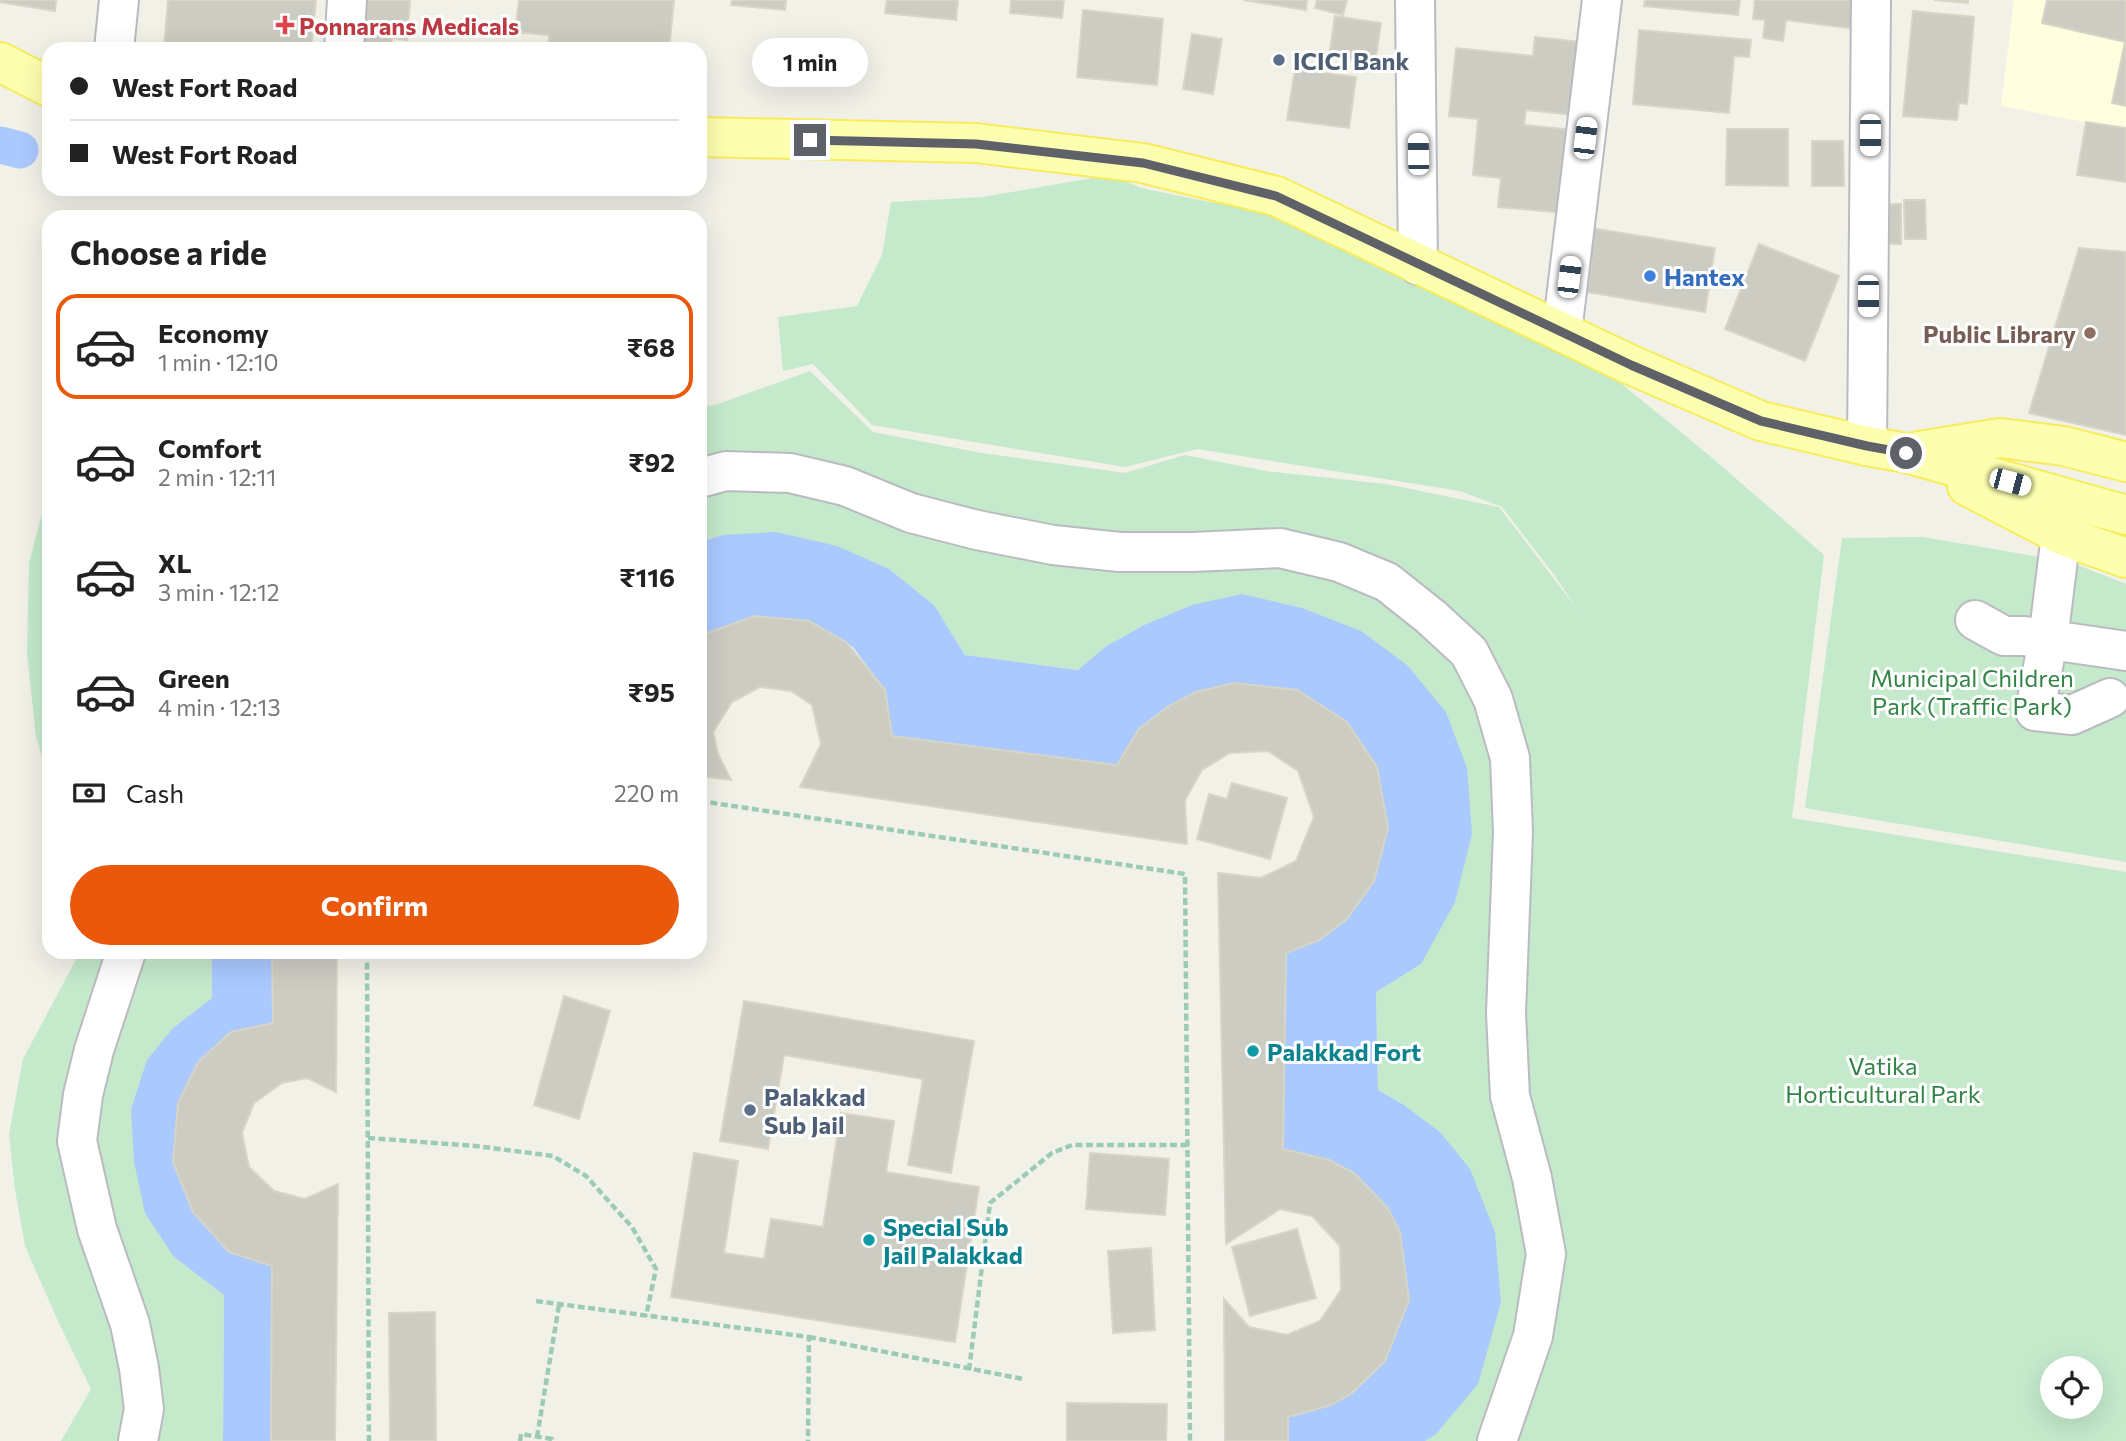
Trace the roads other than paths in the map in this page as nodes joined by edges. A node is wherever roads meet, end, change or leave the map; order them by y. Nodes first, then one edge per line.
1 (119, 0) edge
2 (348, 0) edge
3 (1415, 0) edge
4 (1602, 0) edge
5 (1871, 0) edge
6 (115, 42) edge
7 (345, 42) edge
8 (0, 62) edge
9 (42, 83) edge
10 (707, 137) edge
11 (1418, 265) junction
12 (1562, 332) junction
13 (1867, 446) junction
14 (1906, 453) junction
15 (2126, 462) edge
16 (707, 476) edge
17 (2126, 515) edge
18 (2061, 535) junction
19 (2126, 558) edge
20 (1975, 620) dead end
21 (2048, 640) junction
22 (2122, 651) edge
23 (2118, 708) edge
24 (123, 959) edge
25 (138, 1441) edge
26 (1497, 1441) edge

1 - 6 street
2 - 7 street
3 - 11 street
4 - 12 street
5 - 13 street
8 - 9 main road
10 - 11 main road
11 - 12 main road
12 - 13 main road
13 - 14 main road
14 - 15 main road
14 - 17 main road
14 - 18 main road
16 - 26 street
18 - 19 main road
18 - 21 street
20 - 21 street
21 - 22 street
21 - 23 street
22 - 23 street
24 - 25 street

